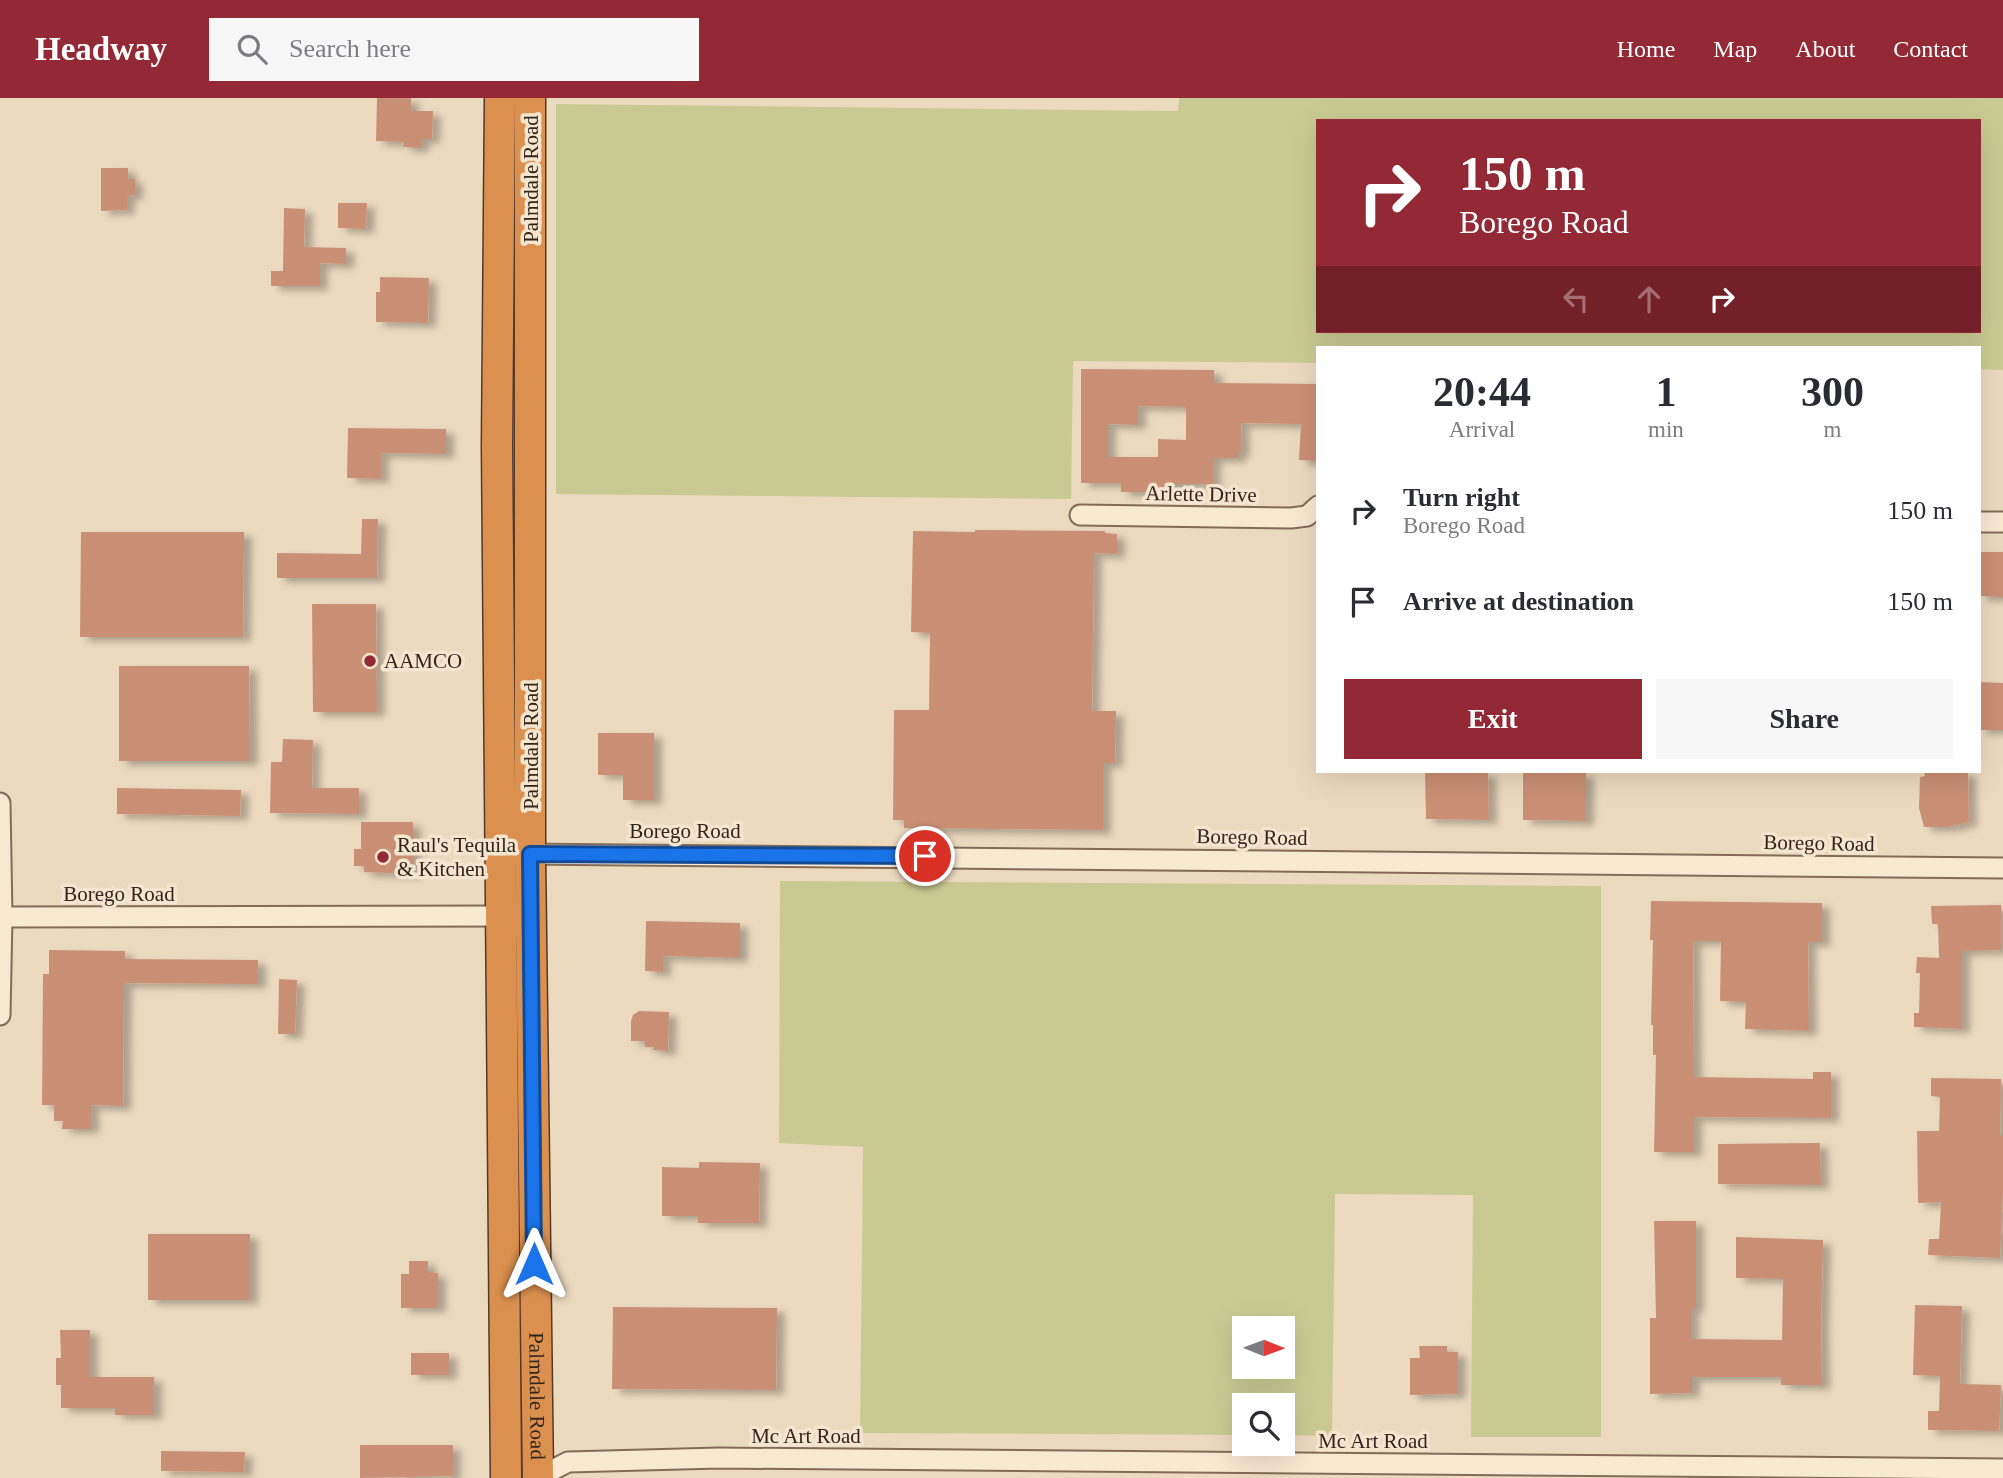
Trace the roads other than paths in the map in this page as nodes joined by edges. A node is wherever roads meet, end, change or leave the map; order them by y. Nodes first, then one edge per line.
1 (500, 98) edge
2 (530, 98) edge
3 (1316, 508) edge
4 (1080, 515) dead end
5 (1981, 522) edge
6 (2003, 522) edge
7 (0, 803) edge
8 (516, 854) junction
9 (2003, 868) edge
10 (531, 915) junction
11 (501, 916) junction
12 (1, 917) edge
13 (0, 1015) edge
14 (2003, 1469) edge
15 (506, 1478) edge
16 (538, 1478) edge

1 - 8 highway, Palmdale Road
2 - 8 highway, Palmdale Road
3 - 4 street, Arlette Drive
5 - 6 street
7 - 12 street
8 - 9 street, Borego Road
8 - 10 highway, Palmdale Road
8 - 11 highway, Palmdale Road
10 - 11 street, Borego Road
10 - 16 highway, Palmdale Road
11 - 12 street, Borego Road
11 - 15 highway, Palmdale Road
12 - 13 street
14 - 16 street, Mc Art Road

